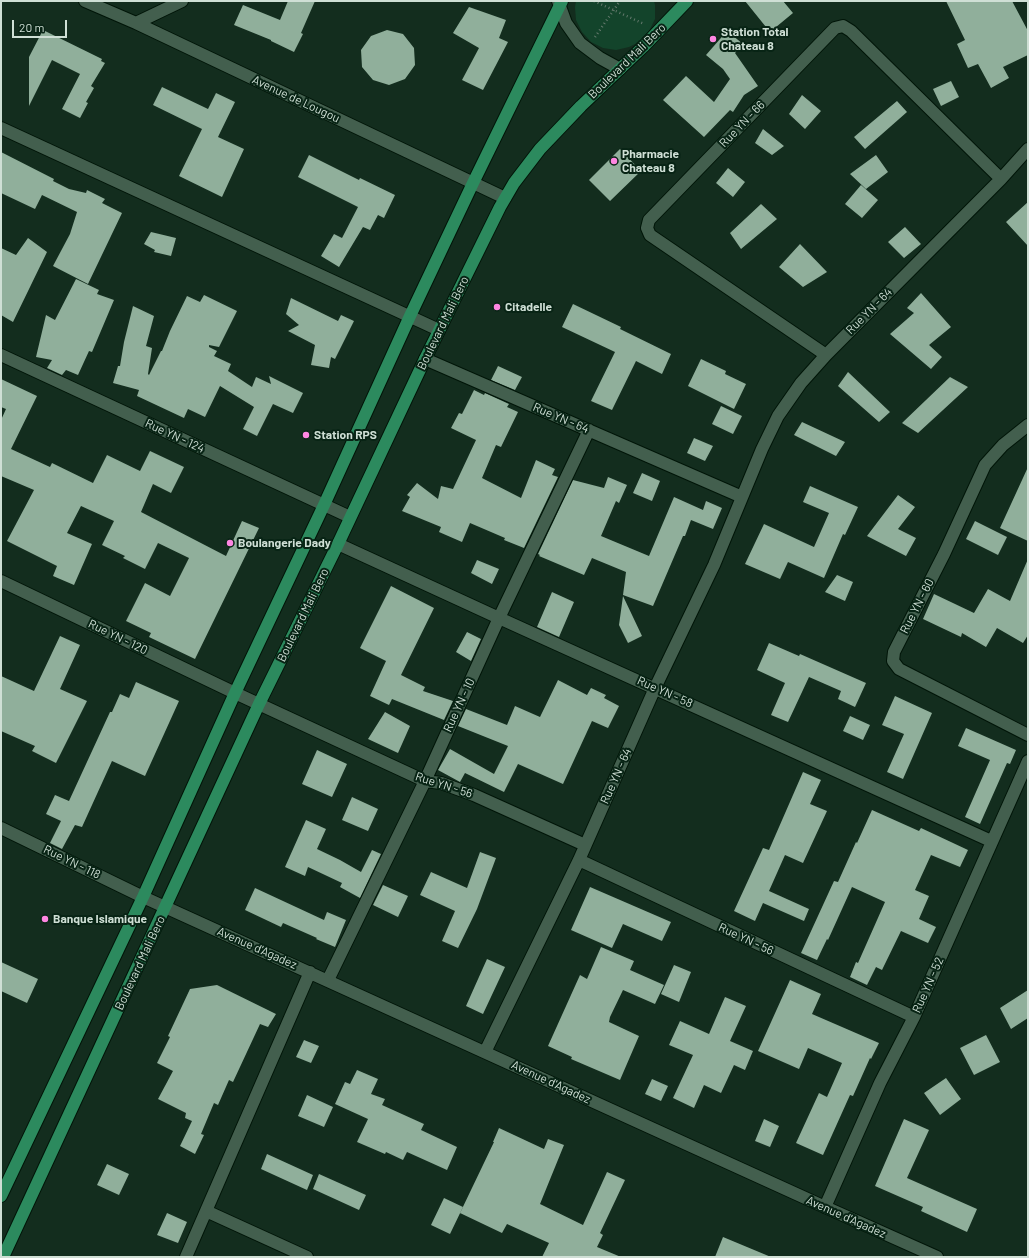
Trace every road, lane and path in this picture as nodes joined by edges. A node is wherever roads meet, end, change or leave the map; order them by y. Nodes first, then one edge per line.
1 (85, 1) edge
2 (182, 1) edge
3 (594, 1) edge
4 (620, 1) edge
5 (560, 3) edge
6 (683, 3) edge
7 (613, 10) junction
8 (136, 23) junction
9 (660, 30) junction
10 (587, 50) junction
11 (620, 69) junction
12 (1, 128) edge
13 (1028, 149) edge
14 (1001, 179) junction
15 (473, 183) junction
16 (505, 198) junction
17 (410, 316) junction
18 (439, 330) junction
19 (1, 355) edge
20 (826, 355) junction
21 (425, 359) junction
22 (1028, 425) edge
23 (589, 430) junction
24 (742, 497) junction
25 (324, 505) junction
26 (350, 517) junction
27 (338, 544) junction
28 (1, 582) edge
29 (500, 618) junction
30 (655, 688) junction
31 (235, 693) junction
32 (260, 704) junction
33 (1028, 734) edge
34 (1028, 761) edge
35 (424, 781) junction
36 (1, 828) edge
37 (992, 841) junction
38 (585, 845) junction
39 (579, 860) junction
40 (143, 896) junction
41 (166, 907) junction
42 (310, 972) junction
43 (328, 980) junction
44 (914, 1017) junction
45 (485, 1052) junction
46 (1, 1196) edge
47 (825, 1207) junction
48 (206, 1211) junction
49 (3, 1257) edge
50 (186, 1257) edge
51 (307, 1257) edge
52 (937, 1257) edge

1 - 8 street, Avenue de Lougou
2 - 8 street
3 - 7 path
4 - 7 path
5 - 10 street
5 - 15 main road, Boulevard Mali Bero
6 - 9 main road, Boulevard Mali Bero
7 - 9 path
7 - 10 path
8 - 15 street, Avenue de Lougou
9 - 11 main road, Boulevard Mali Bero
10 - 11 street
11 - 16 main road, Boulevard Mali Bero
12 - 17 street
13 - 14 street, Rue YN - 64
14 - 20 street, Rue YN - 64
14 - 20 street, Rue YN - 66
15 - 16 street, Avenue de Lougou
15 - 17 main road, Boulevard Mali Bero
16 - 18 main road, Boulevard Mali Bero
17 - 18 street
17 - 25 main road, Boulevard Mali Bero
18 - 21 main road, Boulevard Mali Bero
19 - 25 street, Rue YN - 124
20 - 24 street, Rue YN - 64
21 - 23 street, Rue YN - 64
21 - 26 main road, Boulevard Mali Bero
22 - 33 street, Rue YN - 60
23 - 24 street, Rue YN - 64
23 - 29 street, Rue YN - 10
24 - 30 street, Rue YN - 64
25 - 26 street, Rue YN - 124
25 - 31 main road, Boulevard Mali Bero
26 - 27 main road, Boulevard Mali Bero
27 - 29 street, Rue YN - 58
27 - 32 main road, Boulevard Mali Bero
28 - 31 street, Rue YN - 120
29 - 30 street, Rue YN - 58
29 - 35 street, Rue YN - 10
30 - 37 street, Rue YN - 58
30 - 38 street, Rue YN - 64
31 - 32 street, Rue YN - 120
31 - 40 main road, Boulevard Mali Bero
32 - 35 street, Rue YN - 56
32 - 41 main road, Boulevard Mali Bero
34 - 37 street, Rue YN - 52
35 - 38 street, Rue YN - 56
35 - 43 street, Rue YN - 10
36 - 40 street, Rue YN - 118
37 - 44 street, Rue YN - 52
38 - 39 street, Rue YN - 64
39 - 44 street, Rue YN - 56
39 - 45 street, Rue YN - 64
40 - 41 street, Rue YN - 118
40 - 46 main road, Boulevard Mali Bero
41 - 42 street, Avenue d'Agadez
41 - 49 main road, Boulevard Mali Bero
42 - 43 street, Avenue d'Agadez
42 - 48 street
43 - 45 street, Avenue d'Agadez
44 - 47 street, Rue YN - 52
45 - 47 street, Avenue d'Agadez
47 - 52 street, Avenue d'Agadez
48 - 50 street
48 - 51 street

